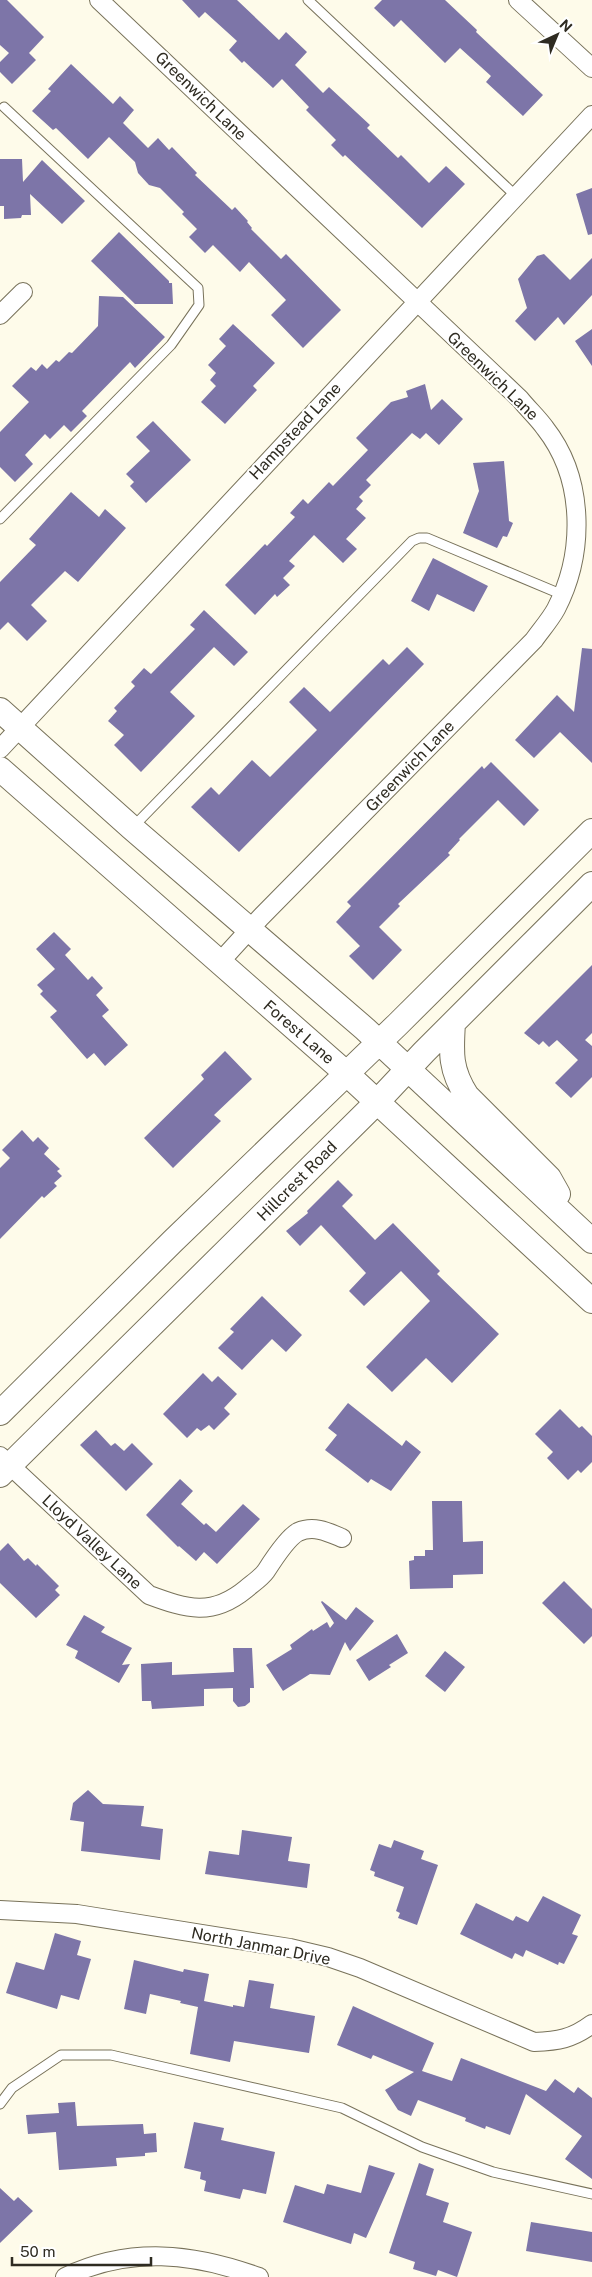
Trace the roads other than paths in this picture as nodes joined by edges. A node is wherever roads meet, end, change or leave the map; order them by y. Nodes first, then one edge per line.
1 (100, 0) edge
2 (308, 0) edge
3 (518, 0) edge
4 (592, 68) edge
5 (4, 107) dead end
6 (592, 115) edge
7 (516, 196) junction
8 (23, 292) dead end
9 (416, 302) junction
10 (0, 315) edge
11 (0, 519) edge
12 (563, 595) junction
13 (0, 710) edge
14 (19, 727) junction
15 (0, 749) edge
16 (0, 769) edge
17 (132, 828) junction
18 (592, 830) edge
19 (592, 884) edge
20 (249, 930) junction
21 (219, 963) junction
22 (453, 1023) junction
23 (380, 1042) junction
24 (408, 1069) junction
25 (347, 1074) junction
26 (377, 1102) junction
27 (585, 1234) edge
28 (592, 1300) edge
29 (0, 1413) edge
30 (3, 1465) edge
31 (342, 1538) dead end
32 (0, 1910) edge
33 (592, 2024) edge
34 (0, 2104) edge
35 (592, 2194) edge
36 (65, 2277) edge
37 (259, 2277) edge

1 - 9 street, Greenwich Lane
2 - 7 lane
3 - 4 street
5 - 11 lane
6 - 7 street, Hampstead Lane
7 - 9 street, Hampstead Lane
8 - 10 street
9 - 12 street, Greenwich Lane
9 - 14 street, Hampstead Lane
12 - 17 lane
12 - 20 street, Greenwich Lane
13 - 14 main road
14 - 15 street, Hampstead Lane
14 - 17 main road
16 - 21 main road, Forest Lane
17 - 20 main road
18 - 23 main road
19 - 22 main road, Hillcrest Road
20 - 21 street, Greenwich Lane
20 - 23 main road
21 - 25 main road, Forest Lane
22 - 24 main road, Hillcrest Road
22 - 27 main road
23 - 24 main road
23 - 25 main road
24 - 26 main road, Hillcrest Road
24 - 27 main road
25 - 26 main road, Forest Lane
25 - 29 main road
26 - 28 main road, Forest Lane
26 - 30 main road, Hillcrest Road
30 - 31 street, Lloyd Valley Lane
32 - 33 street, North Janmar Drive
34 - 35 lane
36 - 37 street

